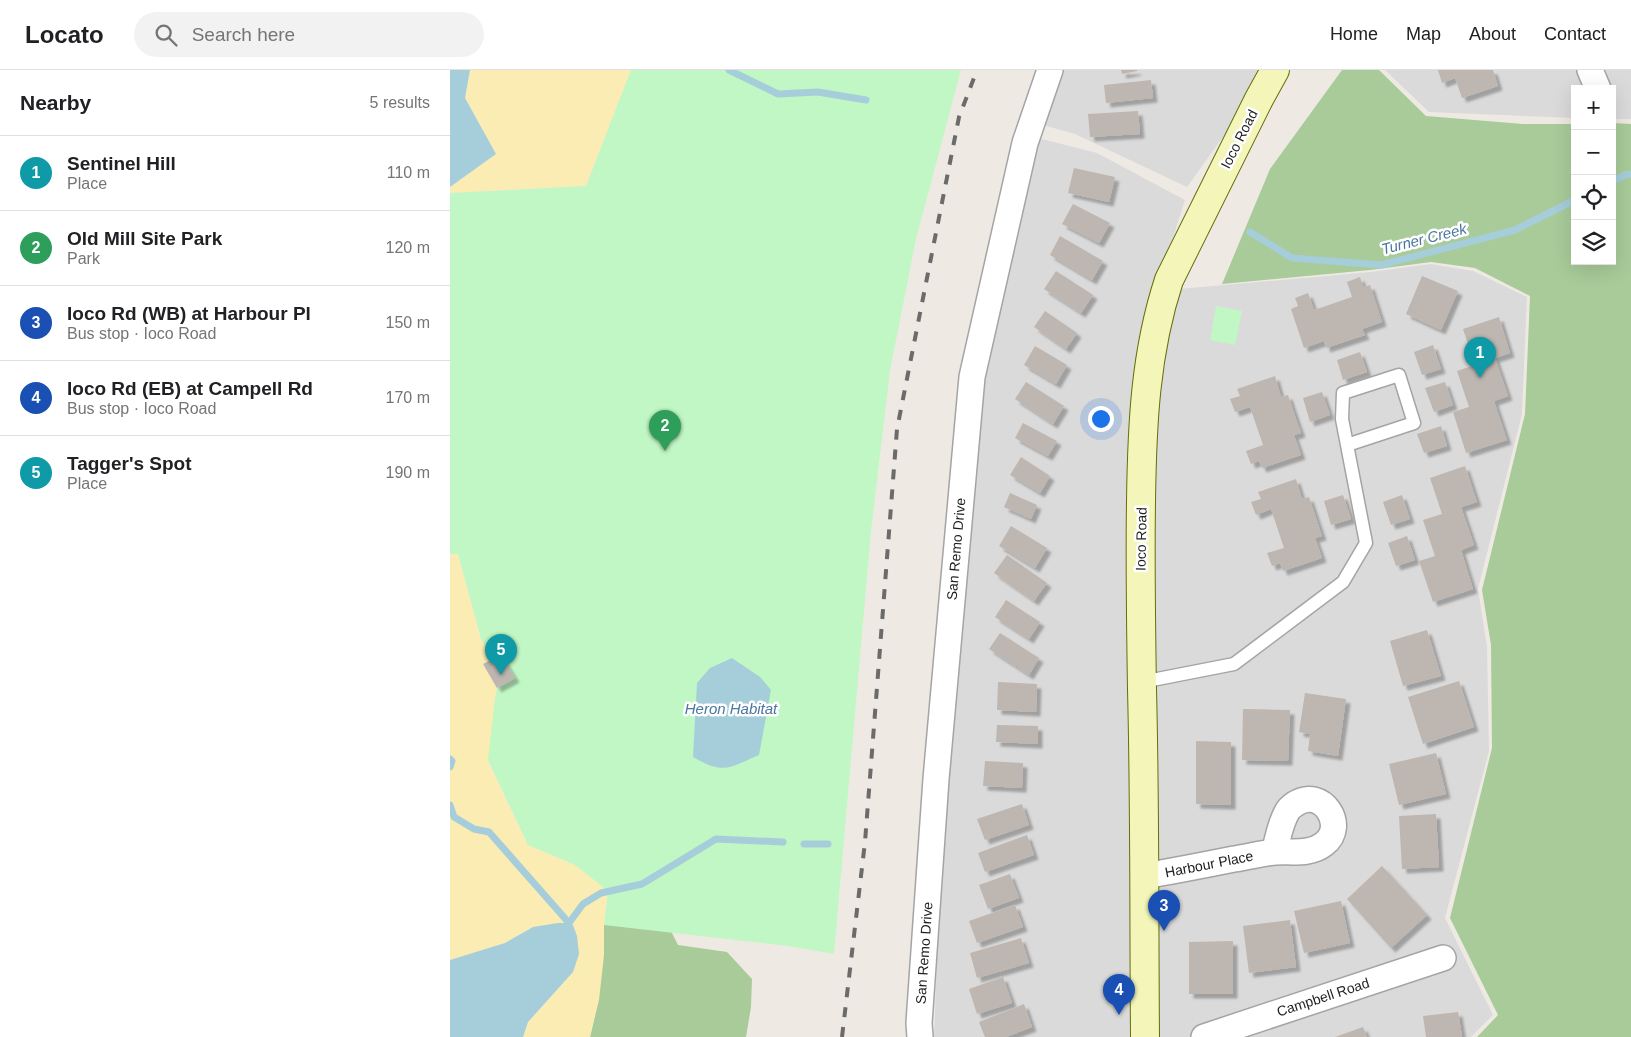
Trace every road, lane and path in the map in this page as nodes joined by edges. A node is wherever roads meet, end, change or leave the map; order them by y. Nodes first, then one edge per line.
1 (1050, 70) edge
2 (1276, 70) edge
3 (1590, 70) edge
4 (1596, 85) edge
5 (1347, 445) junction
6 (1142, 682) junction
7 (1274, 852) dead end
8 (1144, 876) junction
9 (1442, 958) dead end
10 (920, 1037) edge
11 (1145, 1037) edge
12 (1204, 1037) edge

1 - 10 street, San Remo Drive
2 - 6 main road, Ioco Road
3 - 4 street
5 - 5 lane
5 - 6 lane
6 - 8 main road, Ioco Road
7 - 8 street, Harbour Place
8 - 11 main road, Ioco Road
9 - 12 street, Campbell Road

